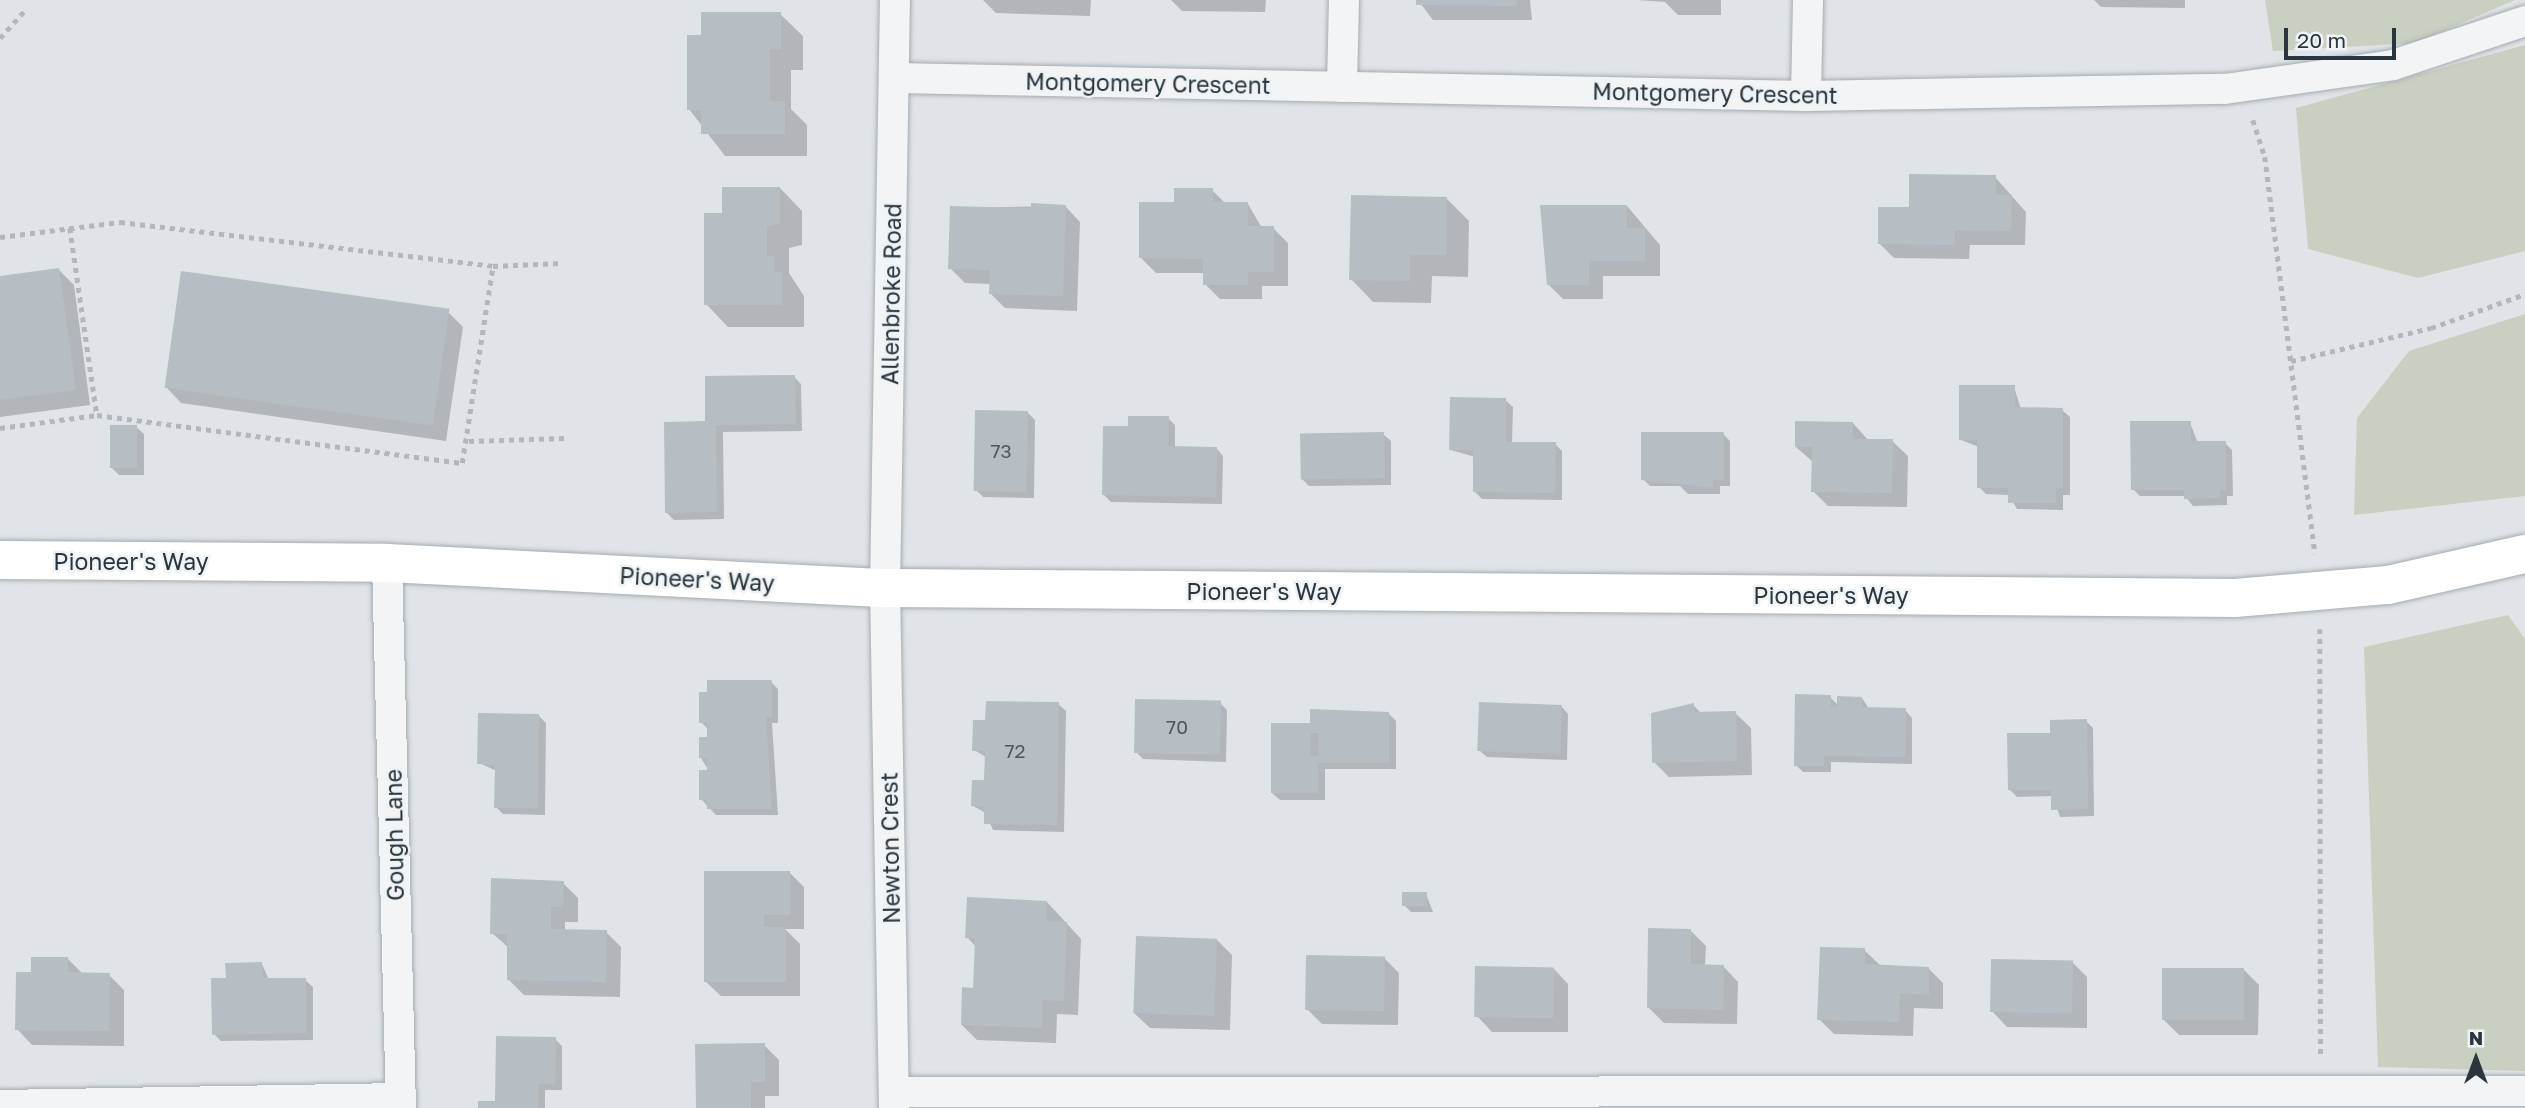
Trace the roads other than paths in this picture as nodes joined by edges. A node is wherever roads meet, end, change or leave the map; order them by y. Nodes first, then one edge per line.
1 (895, 0) edge
2 (1344, 0) edge
3 (1808, 0) edge
4 (2525, 21) edge
5 (895, 78) junction
6 (1342, 88) junction
7 (1806, 96) junction
8 (2525, 554) edge
9 (0, 560) edge
10 (387, 563) junction
11 (885, 588) junction
12 (2525, 1091) edge
13 (894, 1100) edge
14 (401, 1103) edge
15 (0, 1105) edge

1 - 5 street, Allenbroke Road
2 - 6 street
3 - 7 street
4 - 7 street, Montgomery Crescent
5 - 6 street, Montgomery Crescent
5 - 11 street, Allenbroke Road
6 - 7 street, Montgomery Crescent
8 - 11 main road, Pioneer's Way
9 - 10 main road, Pioneer's Way
10 - 11 main road, Pioneer's Way
10 - 14 street, Gough Lane
11 - 13 street, Newton Crest
12 - 13 street
14 - 15 street

